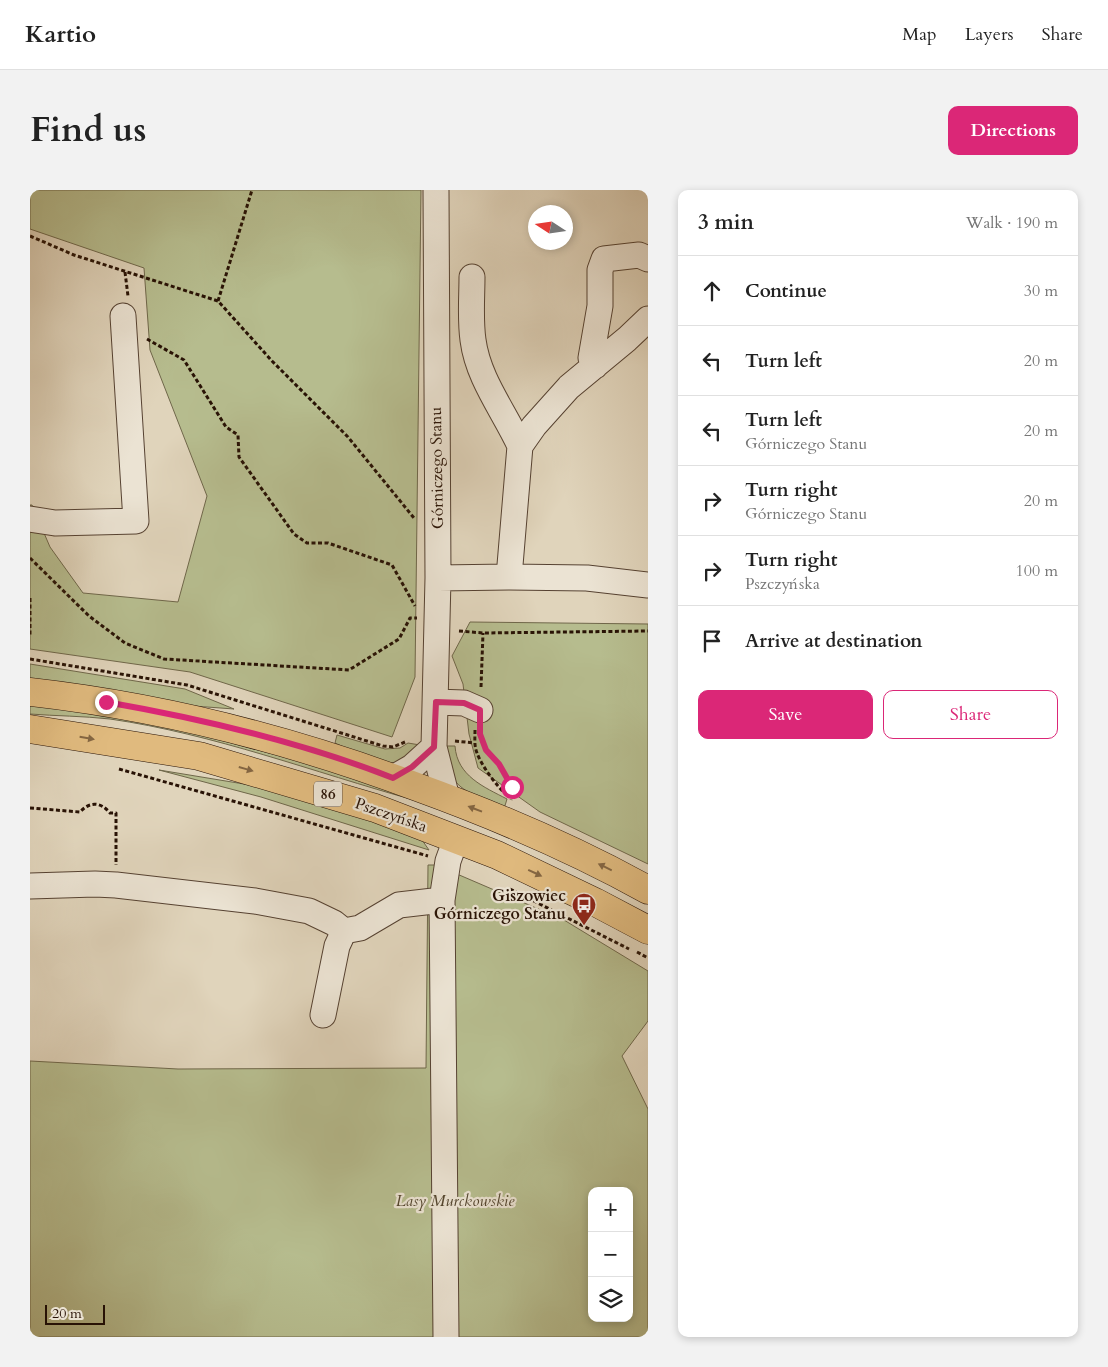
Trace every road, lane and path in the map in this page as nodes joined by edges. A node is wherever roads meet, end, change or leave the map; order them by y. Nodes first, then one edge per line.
1 (252, 190) edge
2 (436, 190) edge
3 (30, 236) edge
4 (648, 259) edge
5 (124, 272) junction
6 (472, 277) dead end
7 (218, 301) junction
8 (126, 309) joint
9 (648, 319) edge
10 (141, 336) dead end
11 (595, 366) junction
12 (520, 446) junction
13 (414, 518) dead end
14 (30, 519) edge
15 (30, 558) edge
16 (438, 578) junction
17 (509, 578) junction
18 (648, 585) edge
19 (30, 598) edge
20 (438, 628) junction
21 (648, 631) edge
22 (483, 633) junction
23 (30, 637) edge
24 (30, 659) edge
25 (30, 692) edge
26 (436, 702) junction
27 (480, 710) junction
28 (30, 729) edge
29 (434, 743) junction
30 (114, 767) dead end
31 (393, 778) junction
32 (447, 798) junction
33 (30, 808) edge
34 (452, 850) junction
35 (116, 885) junction
36 (30, 886) edge
37 (509, 888) dead end
38 (648, 890) edge
39 (442, 900) junction
40 (648, 930) edge
41 (344, 931) junction
42 (604, 937) dead end
43 (323, 1015) dead end
44 (446, 1337) edge

1 - 7 path
2 - 16 street, Górniczego Stanu
3 - 5 path
4 - 11 street
5 - 7 path
5 - 8 path
6 - 12 street
7 - 13 path
8 - 14 street
9 - 11 street
10 - 15 path
11 - 12 street
12 - 17 street
16 - 17 street
16 - 20 street, Górniczego Stanu
17 - 18 street
19 - 23 path
20 - 22 path
20 - 26 street, Górniczego Stanu
21 - 22 path
22 - 27 path
24 - 29 path
25 - 31 main road, 86
26 - 27 street
26 - 29 street, Górniczego Stanu
27 - 27 path
28 -> 34 main road, Pszczyńska / 86
29 - 31 street
29 - 32 street, Górniczego Stanu
30 - 34 path
31 - 32 main road, 86
38 -> 32 main road, 86
33 - 35 path
34 - 39 street
34 -> 40 main road, Pszczyńska / 86
35 - 36 street
35 - 41 street
37 - 42 path
39 - 41 street
39 - 44 street
41 - 43 street

